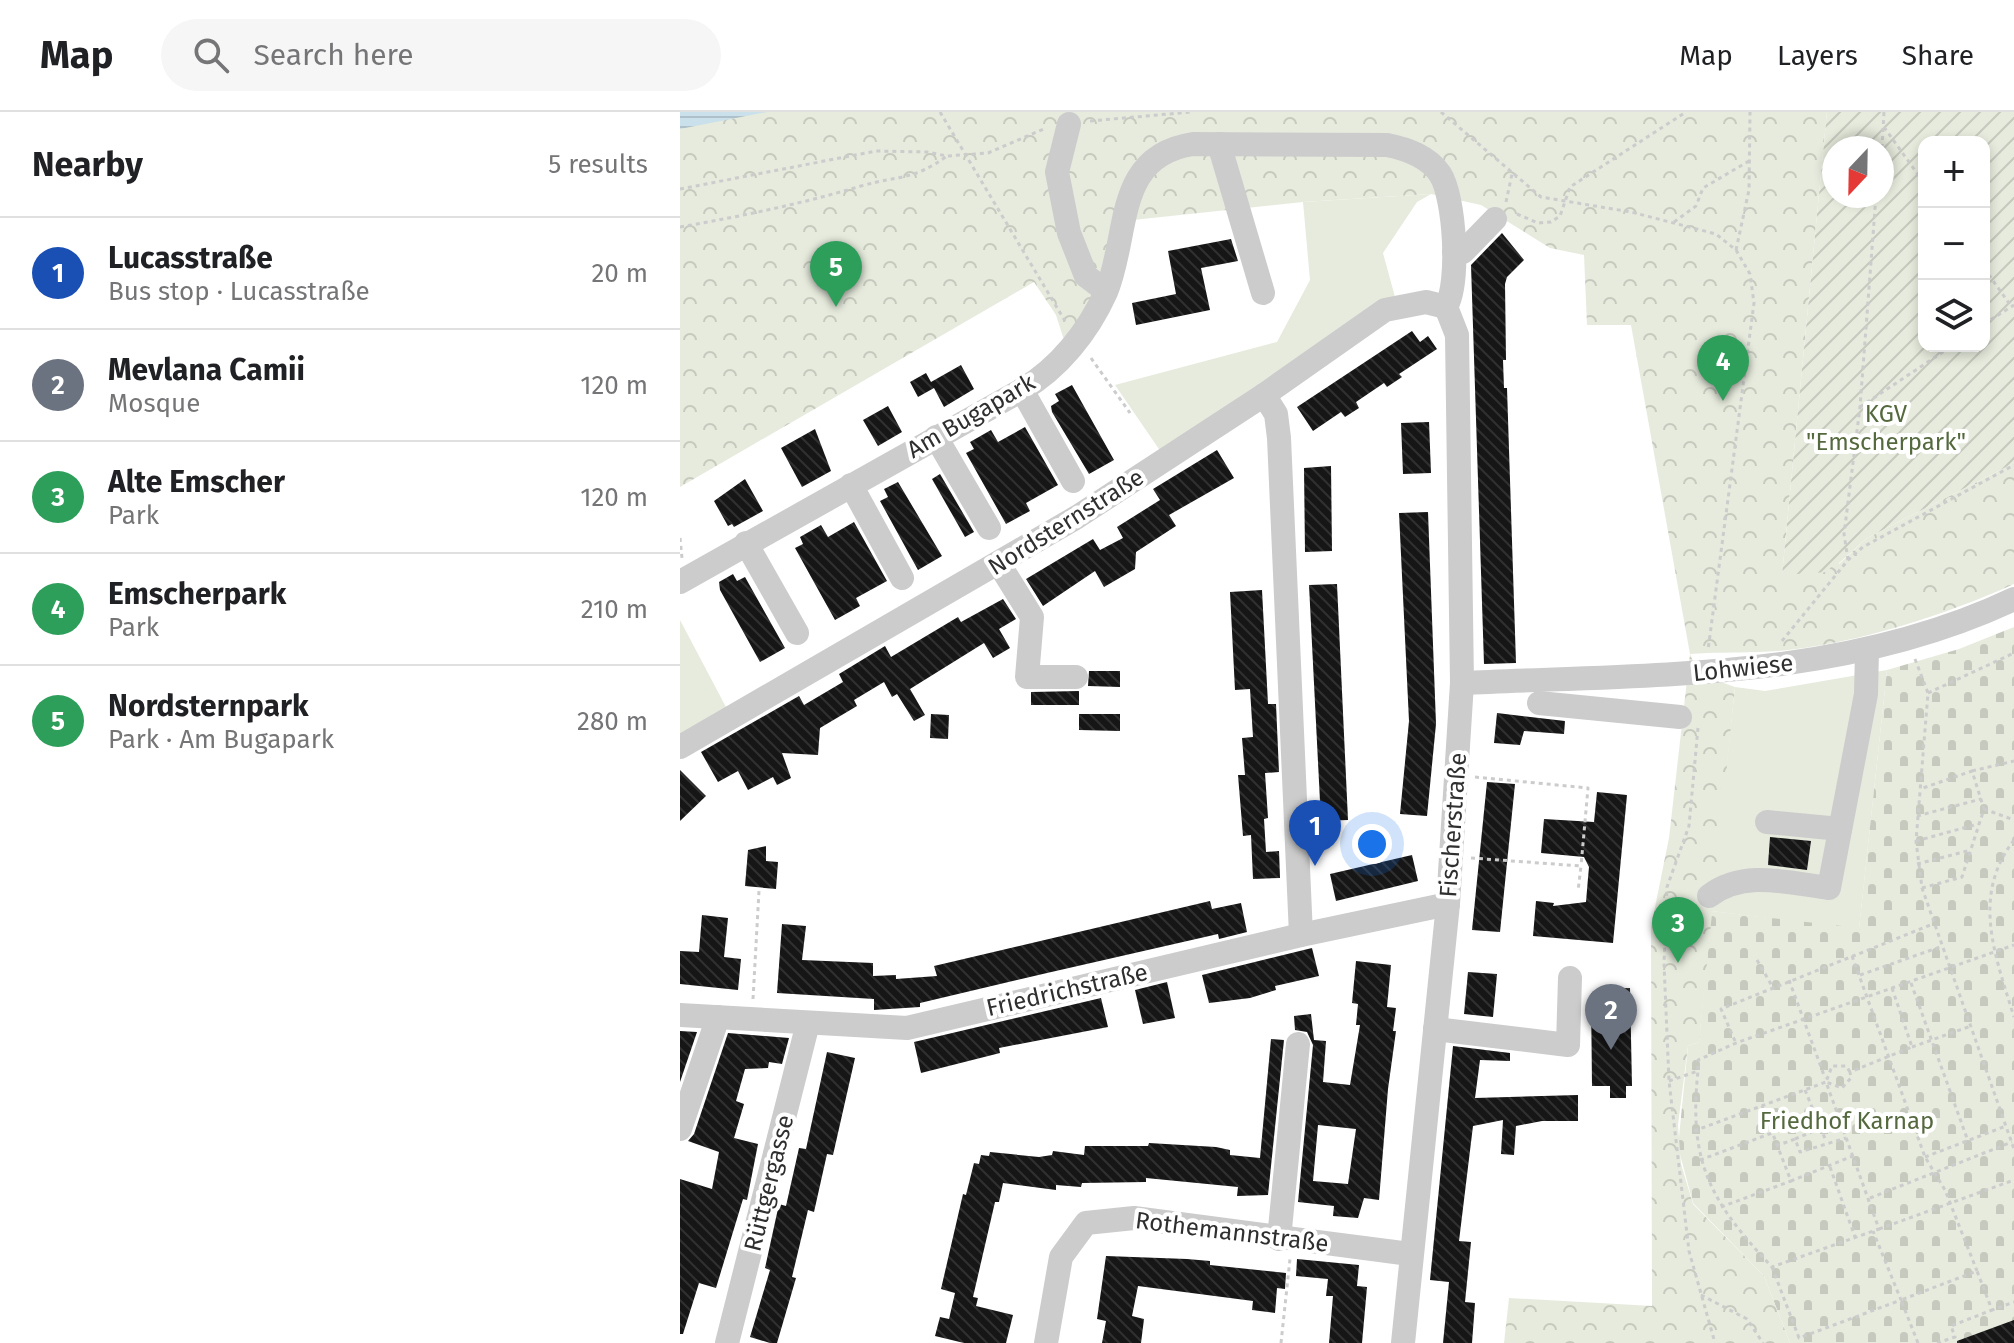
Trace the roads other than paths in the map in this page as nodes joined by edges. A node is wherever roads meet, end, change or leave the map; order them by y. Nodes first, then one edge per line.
1 (1069, 124) dead end
2 (1219, 144) junction
3 (1495, 219) road end
4 (1454, 252) junction
5 (1106, 291) junction
6 (1263, 293) dead end
7 (1446, 307) junction
8 (1022, 390) junction
9 (1264, 395) junction
10 (936, 437) junction
11 (1073, 481) dead end
12 (851, 485) junction
13 (989, 528) dead end
14 (746, 543) junction
15 (999, 564) junction
16 (681, 573) edge
17 (902, 578) dead end
18 (2014, 599) edge
19 (797, 633) dead end
20 (1867, 650) junction
21 (1076, 677) dead end
22 (1462, 683) junction
23 (1539, 703) dead end
24 (1689, 721) road end
25 (680, 747) edge
26 (1767, 822) dead end
27 (1840, 829) junction
28 (1709, 896) dead end
29 (1448, 904) junction
30 (1301, 935) junction
31 (1570, 978) dead end
32 (680, 1015) edge
33 (718, 1017) junction
34 (808, 1023) junction
35 (1435, 1029) junction
36 (1298, 1044) dead end
37 (680, 1129) edge
38 (1286, 1240) junction
39 (1410, 1254) junction
40 (727, 1343) edge
41 (1046, 1343) edge
42 (1403, 1343) edge

1 - 5 street
2 - 4 street, Am Bugapark
2 - 5 street, Am Bugapark
2 - 6 street
3 - 4 street
4 - 7 street, Am Bugapark
5 - 8 street, Am Bugapark
7 - 9 street, Nordsternstraße
7 - 22 street, Fischerstraße
8 - 10 street, Am Bugapark
8 - 11 street
9 - 15 street, Nordsternstraße
9 - 30 street
10 - 12 street, Am Bugapark
10 - 13 street
12 - 14 street, Am Bugapark
12 - 17 street
14 - 16 street, Am Bugapark
14 - 19 street
15 - 21 street
15 - 25 street, Nordsternstraße
18 - 20 street, Lohwiese
20 - 22 street, Lohwiese
20 - 27 street
22 - 29 street, Fischerstraße
23 - 24 street
26 - 27 street
27 - 28 street
29 - 30 street, Friedrichstraße
29 - 35 street, Fischerstraße
30 - 34 street, Friedrichstraße
31 - 35 street
32 - 33 street, Friedrichstraße
33 - 34 street, Friedrichstraße
33 - 37 street
34 - 40 street, Rüttgergasse
35 - 39 street, Fischerstraße
36 - 38 street
38 - 39 street, Rothemannstraße
38 - 41 street, Rothemannstraße
39 - 42 street, Fischerstraße

